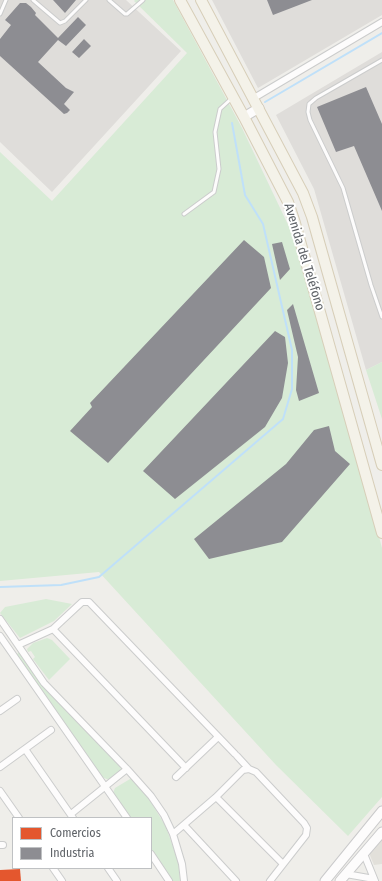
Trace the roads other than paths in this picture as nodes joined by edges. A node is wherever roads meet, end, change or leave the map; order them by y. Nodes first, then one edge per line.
1 (6, 0) edge
2 (33, 0) edge
3 (86, 0) edge
4 (109, 0) edge
5 (143, 0) edge
6 (180, 0) edge
7 (201, 0) edge
8 (0, 14) edge
9 (382, 22) edge
10 (382, 60) edge
11 (233, 96) junction
12 (254, 98) junction
13 (259, 108) junction
14 (244, 117) junction
15 (184, 214) dead end
16 (382, 317) edge
17 (382, 465) edge
18 (382, 533) edge
19 (0, 620) edge
20 (53, 629) junction
21 (0, 636) edge
22 (19, 647) junction
23 (12, 654) junction
24 (17, 700) dead end
25 (0, 710) edge
26 (51, 730) dead end
27 (218, 737) junction
28 (25, 748) junction
29 (0, 767) edge
30 (186, 768) junction
31 (127, 769) junction
32 (249, 770) junction
33 (176, 777) dead end
34 (106, 788) junction
35 (0, 791) edge
36 (216, 797) junction
37 (382, 811) edge
38 (72, 816) edge
39 (18, 817) edge
40 (126, 817) edge
41 (184, 825) junction
42 (382, 832) edge
43 (173, 834) junction
44 (364, 854) junction
45 (152, 856) edge
46 (283, 864) junction
47 (54, 869) edge
48 (109, 869) edge
49 (343, 877) edge
50 (374, 880) edge
51 (62, 881) edge
52 (117, 881) edge
53 (169, 881) edge
54 (184, 881) edge
55 (236, 881) edge
56 (270, 881) edge
57 (324, 881) edge

1 - 8 lane
2 - 3 lane
4 - 5 lane
6 - 11 main road, Avenida del Teléfono
7 - 12 main road, Avenida del Teléfono
9 - 12 street
10 - 16 lane
11 - 14 main road, Avenida del Teléfono
11 - 15 lane
12 - 13 main road, Avenida del Teléfono
13 - 14 main road
13 - 17 main road, Avenida del Teléfono
14 - 18 main road, Avenida del Teléfono
19 - 22 street
20 - 22 street
20 - 27 street
20 - 30 street
21 - 23 street
22 - 23 street
22 - 31 street
23 - 34 street
24 - 25 street
26 - 28 street
27 - 30 street
27 - 32 street
28 - 29 street
28 - 38 street
30 - 33 street
31 - 34 street
31 - 43 street
32 - 36 street
32 - 46 street
34 - 38 street
34 - 40 street
35 - 39 street
36 - 41 street
36 - 46 street
37 - 57 main road
41 - 43 street
41 - 55 street
42 - 44 main road
43 - 54 street
44 - 49 main road
44 - 50 street
45 - 53 street
46 - 56 street
47 - 51 street
48 - 52 street
49 - 50 street

